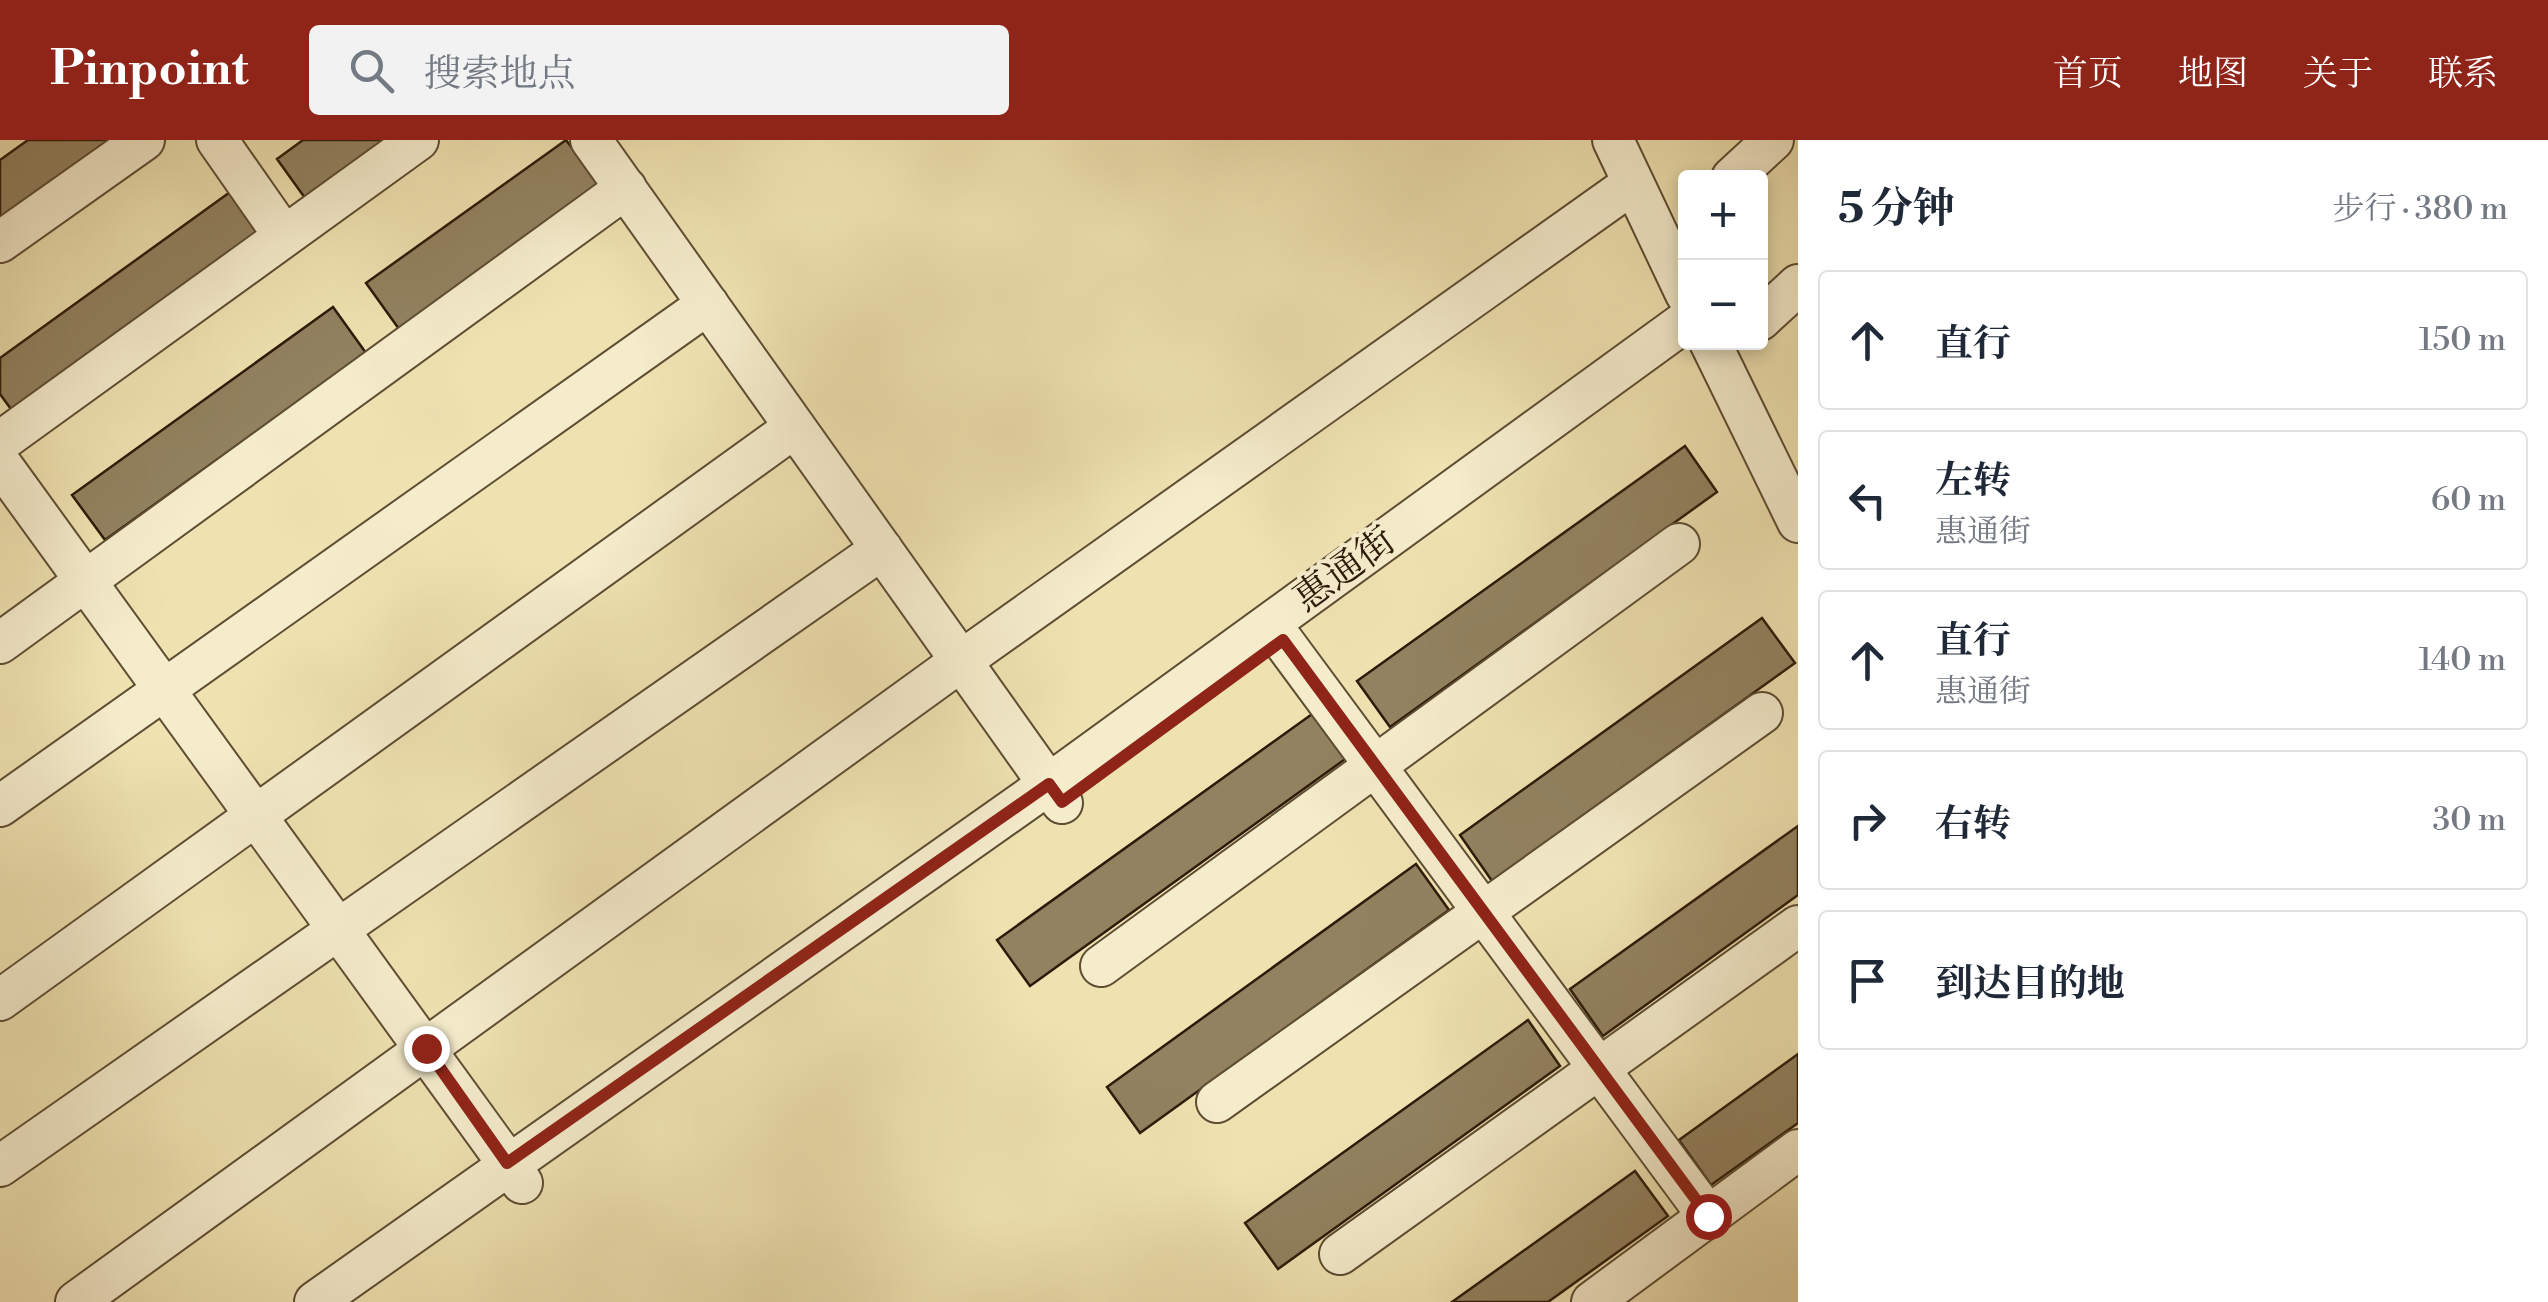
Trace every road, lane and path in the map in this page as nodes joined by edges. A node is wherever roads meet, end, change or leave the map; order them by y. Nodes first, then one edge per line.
1 (144, 140) edge
2 (216, 140) edge
3 (418, 140) edge
4 (591, 140) edge
5 (1613, 140) edge
6 (1773, 140) edge
7 (1741, 170) edge
8 (1632, 184) junction
9 (626, 188) junction
10 (1673, 232) edge
11 (284, 236) junction
12 (0, 242) edge
13 (1679, 260) edge
14 (1798, 285) edge
15 (708, 304) junction
16 (1768, 313) edge
17 (1678, 327) edge
18 (1709, 350) edge
19 (1715, 350) edge
20 (795, 427) junction
21 (0, 442) edge
22 (1786, 461) edge
23 (0, 462) edge
24 (1798, 522) edge
25 (1678, 544) dead end
26 (882, 549) junction
27 (86, 582) junction
28 (1283, 640) junction
29 (0, 643) edge
30 (962, 661) junction
31 (164, 688) junction
32 (1762, 714) dead end
33 (1375, 766) junction
34 (1056, 793) junction
35 (0, 806) edge
36 (258, 817) junction
37 (1484, 912) junction
38 (1798, 926) edge
39 (337, 927) junction
40 (1101, 966) dead end
41 (0, 1000) edge
42 (426, 1048) junction
43 (1599, 1069) junction
44 (1217, 1102) dead end
45 (1798, 1150) edge
46 (0, 1166) edge
47 (515, 1173) junction
48 (1708, 1216) junction
49 (1340, 1254) dead end
50 (76, 1302) edge
51 (316, 1302) edge
52 (358, 1302) edge
53 (1592, 1302) edge

1 - 12 street
2 - 11 street
3 - 11 street
4 - 9 street
5 - 8 street
6 - 7 street
8 - 10 street
8 - 30 street
9 - 15 street
9 - 27 street
10 - 13 street
11 - 21 street
14 - 16 street
15 - 20 street
15 - 31 street
17 - 34 street, 惠通街
18 - 28 street, 惠通街
19 - 22 street
20 - 26 street
20 - 36 street
22 - 24 street
23 - 27 street
25 - 33 street
26 - 30 street
26 - 39 street
27 - 29 street
27 - 31 street
28 - 33 street
28 - 34 street, 惠通街
30 - 34 street
30 - 42 street
31 - 35 street
31 - 36 street
32 - 37 street
33 - 37 street
33 - 40 street
34 - 47 street, 惠通街
36 - 39 street
36 - 41 street
37 - 43 street
37 - 44 street
38 - 43 street
39 - 42 street
39 - 46 street
42 - 47 street
42 - 50 street
43 - 48 street
43 - 49 street
45 - 48 street
47 - 51 street, 惠通街
47 - 52 street, 惠通街
48 - 53 street

